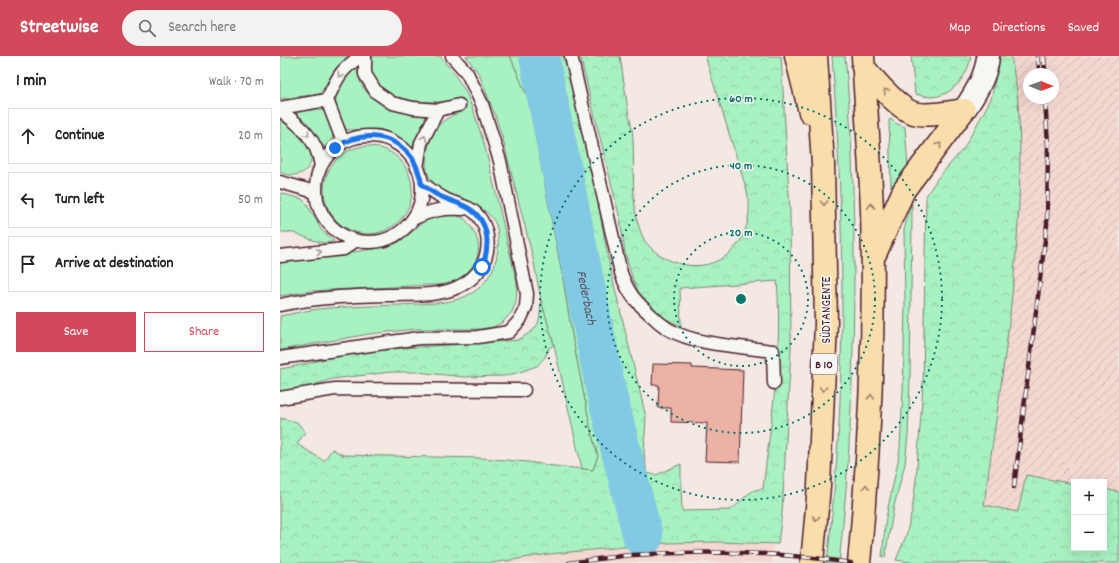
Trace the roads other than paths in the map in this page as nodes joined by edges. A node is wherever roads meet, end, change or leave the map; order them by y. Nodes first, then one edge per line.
1 (361, 56) edge
2 (365, 56) edge
3 (452, 56) edge
4 (572, 56) edge
5 (796, 56) edge
6 (816, 56) edge
7 (988, 56) edge
8 (863, 62) edge
9 (327, 100) junction
10 (459, 105) dead end
11 (280, 109) edge
12 (438, 110) junction
13 (964, 110) junction
14 (343, 142) junction
15 (823, 164) junction
16 (321, 166) junction
17 (417, 168) junction
18 (280, 182) edge
19 (422, 183) junction
20 (315, 192) junction
21 (470, 209) junction
22 (414, 219) junction
23 (355, 241) junction
24 (280, 256) edge
25 (873, 259) junction
26 (280, 305) edge
27 (280, 358) edge
28 (774, 383) dead end
29 (524, 390) dead end
30 (280, 398) edge
31 (812, 563) edge
32 (859, 563) edge

1 -> 9 lane
2 - 12 lane
3 - 27 lane
4 - 28 lane
5 - 15 highway
6 - 15 highway, SÜDTANGENTE / B 10
7 - 13 street
13 -> 8 highway
25 -> 8 highway
9 - 11 lane
9 - 14 lane
10 - 12 lane
11 -> 16 lane
17 -> 12 lane
25 -> 13 highway
14 - 16 lane
14 - 17 lane
15 -> 31 highway, SÜDTANGENTE / B 10
16 - 20 lane
17 - 19 lane
18 - 20 lane
19 - 21 lane
19 - 22 lane
20 - 23 lane
21 - 22 lane
21 - 26 lane
22 - 23 lane
24 -> 23 lane
32 -> 25 highway
29 - 30 lane

